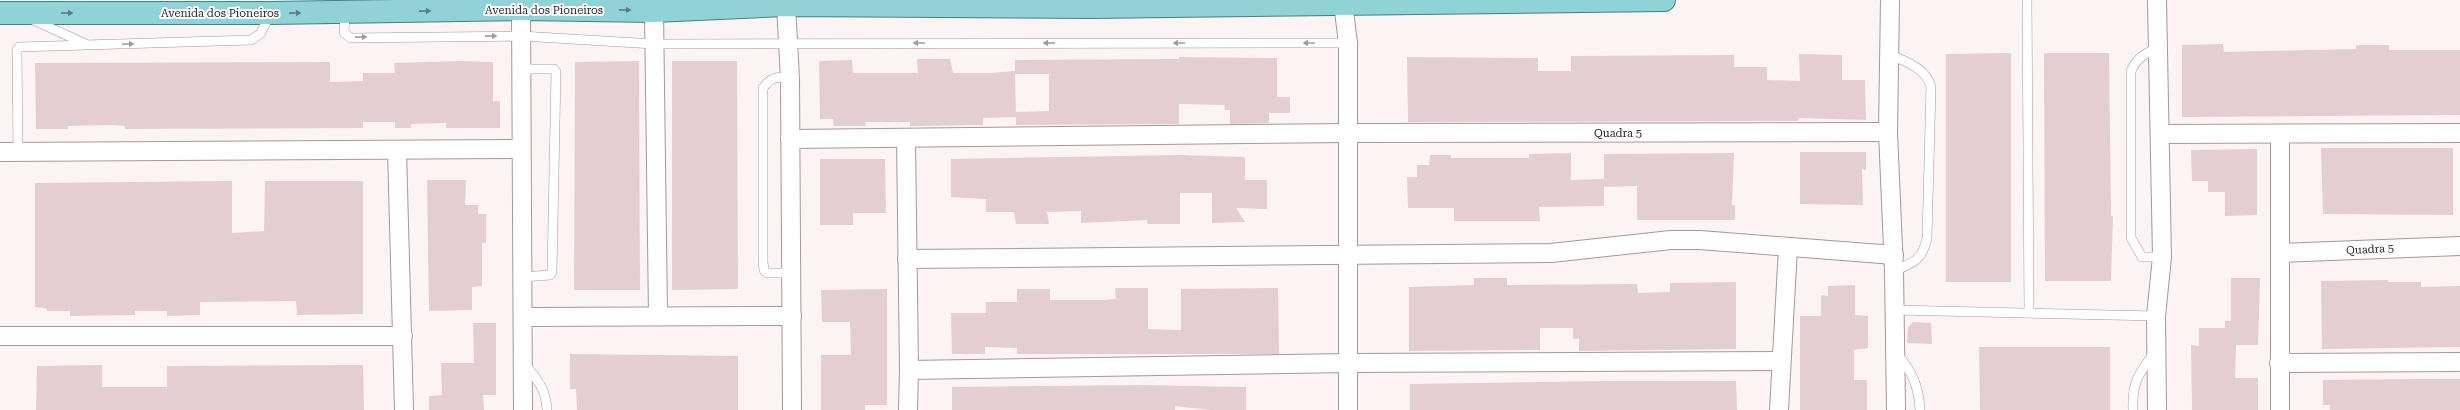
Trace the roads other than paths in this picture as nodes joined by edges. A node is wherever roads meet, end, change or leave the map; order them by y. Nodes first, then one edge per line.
1 (1664, 0) edge
2 (1890, 0) edge
3 (2026, 0) edge
4 (2157, 0) edge
5 (848, 2) edge
6 (1082, 3) edge
7 (1343, 3) junction
8 (786, 5) junction
9 (521, 9) junction
10 (654, 11) junction
11 (344, 12) junction
12 (8, 13) edge
13 (271, 14) junction
14 (521, 36) junction
15 (1348, 42) junction
16 (788, 43) junction
17 (654, 44) junction
18 (89, 46) junction
19 (2157, 48) junction
20 (1889, 54) junction
21 (521, 69) junction
22 (790, 79) junction
23 (1888, 132) junction
24 (1349, 133) junction
25 (2460, 133) edge
26 (2160, 134) junction
27 (2280, 135) junction
28 (906, 138) junction
29 (790, 139) junction
30 (521, 149) junction
31 (396, 150) junction
32 (0, 152) edge
33 (18, 152) junction
34 (2460, 246) edge
35 (1788, 248) junction
36 (2280, 253) junction
37 (1348, 254) junction
38 (2162, 257) junction
39 (907, 259) junction
40 (1894, 263) junction
41 (792, 273) junction
42 (522, 277) junction
43 (1895, 310) junction
44 (2029, 312) junction
45 (658, 315) junction
46 (792, 316) junction
47 (2156, 316) junction
48 (523, 317) junction
49 (0, 336) edge
50 (403, 336) junction
51 (2156, 351) junction
52 (1895, 352) junction
53 (1780, 361) junction
54 (523, 362) junction
55 (2460, 362) edge
56 (1348, 363) junction
57 (2279, 363) junction
58 (909, 370) junction
59 (404, 410) edge
60 (523, 410) edge
61 (547, 410) edge
62 (792, 410) edge
63 (908, 410) edge
64 (1348, 410) edge
65 (1779, 410) edge
66 (1896, 410) edge
67 (1920, 410) edge
68 (2133, 410) edge
69 (2157, 410) edge
70 (2280, 410) edge

1 - 7 main road, Avenida dos Pioneiros
2 - 20 street
3 - 44 lane
4 - 19 street
5 - 6 main road, Avenida dos Pioneiros
5 - 8 main road, Avenida dos Pioneiros
6 - 7 main road, Avenida dos Pioneiros
7 - 15 street
8 - 10 main road, Avenida dos Pioneiros
8 - 16 street
9 -> 10 main road, Avenida dos Pioneiros
11 -> 9 main road, Avenida dos Pioneiros
9 - 14 street
10 - 17 street
13 -> 11 main road, Avenida dos Pioneiros
11 -> 14 lane
12 -> 13 main road, Avenida dos Pioneiros
12 - 18 lane
18 -> 13 lane
14 - 17 lane
14 - 21 street
15 -> 16 lane
15 - 24 street
16 - 17 lane
16 - 22 street
17 - 45 street
18 - 33 lane
19 - 26 street
19 - 38 lane
20 - 23 street
20 - 40 lane
21 - 30 street
21 - 42 lane
22 - 29 street
22 - 41 lane
23 - 24 street, Quadra 5
23 - 40 street
24 - 28 street, Quadra 5
24 - 37 street
25 - 27 street
26 - 27 street
26 - 38 street
27 - 36 street
28 - 29 street, Quadra 5
28 - 39 street
29 - 41 street
30 - 31 street
30 - 42 street
31 - 33 street
31 - 50 street
32 - 33 street
34 - 36 street, Quadra 5
35 - 37 street
35 - 40 street
35 - 53 street
36 - 57 street
37 - 39 street
37 - 56 street
38 - 47 street
39 - 58 street
40 - 43 street
41 - 46 street
42 - 48 street
43 - 44 lane
43 - 52 street
44 - 47 lane
45 - 46 street
45 - 48 street
46 - 62 street
47 - 51 street
48 - 54 street
49 - 50 street
50 - 59 street
51 - 68 lane
51 - 69 street
52 - 66 street
52 - 67 lane
53 - 56 street
53 - 65 street
54 - 60 street
54 - 61 lane
55 - 57 street
56 - 58 street
56 - 64 street
57 - 70 street
58 - 63 street

